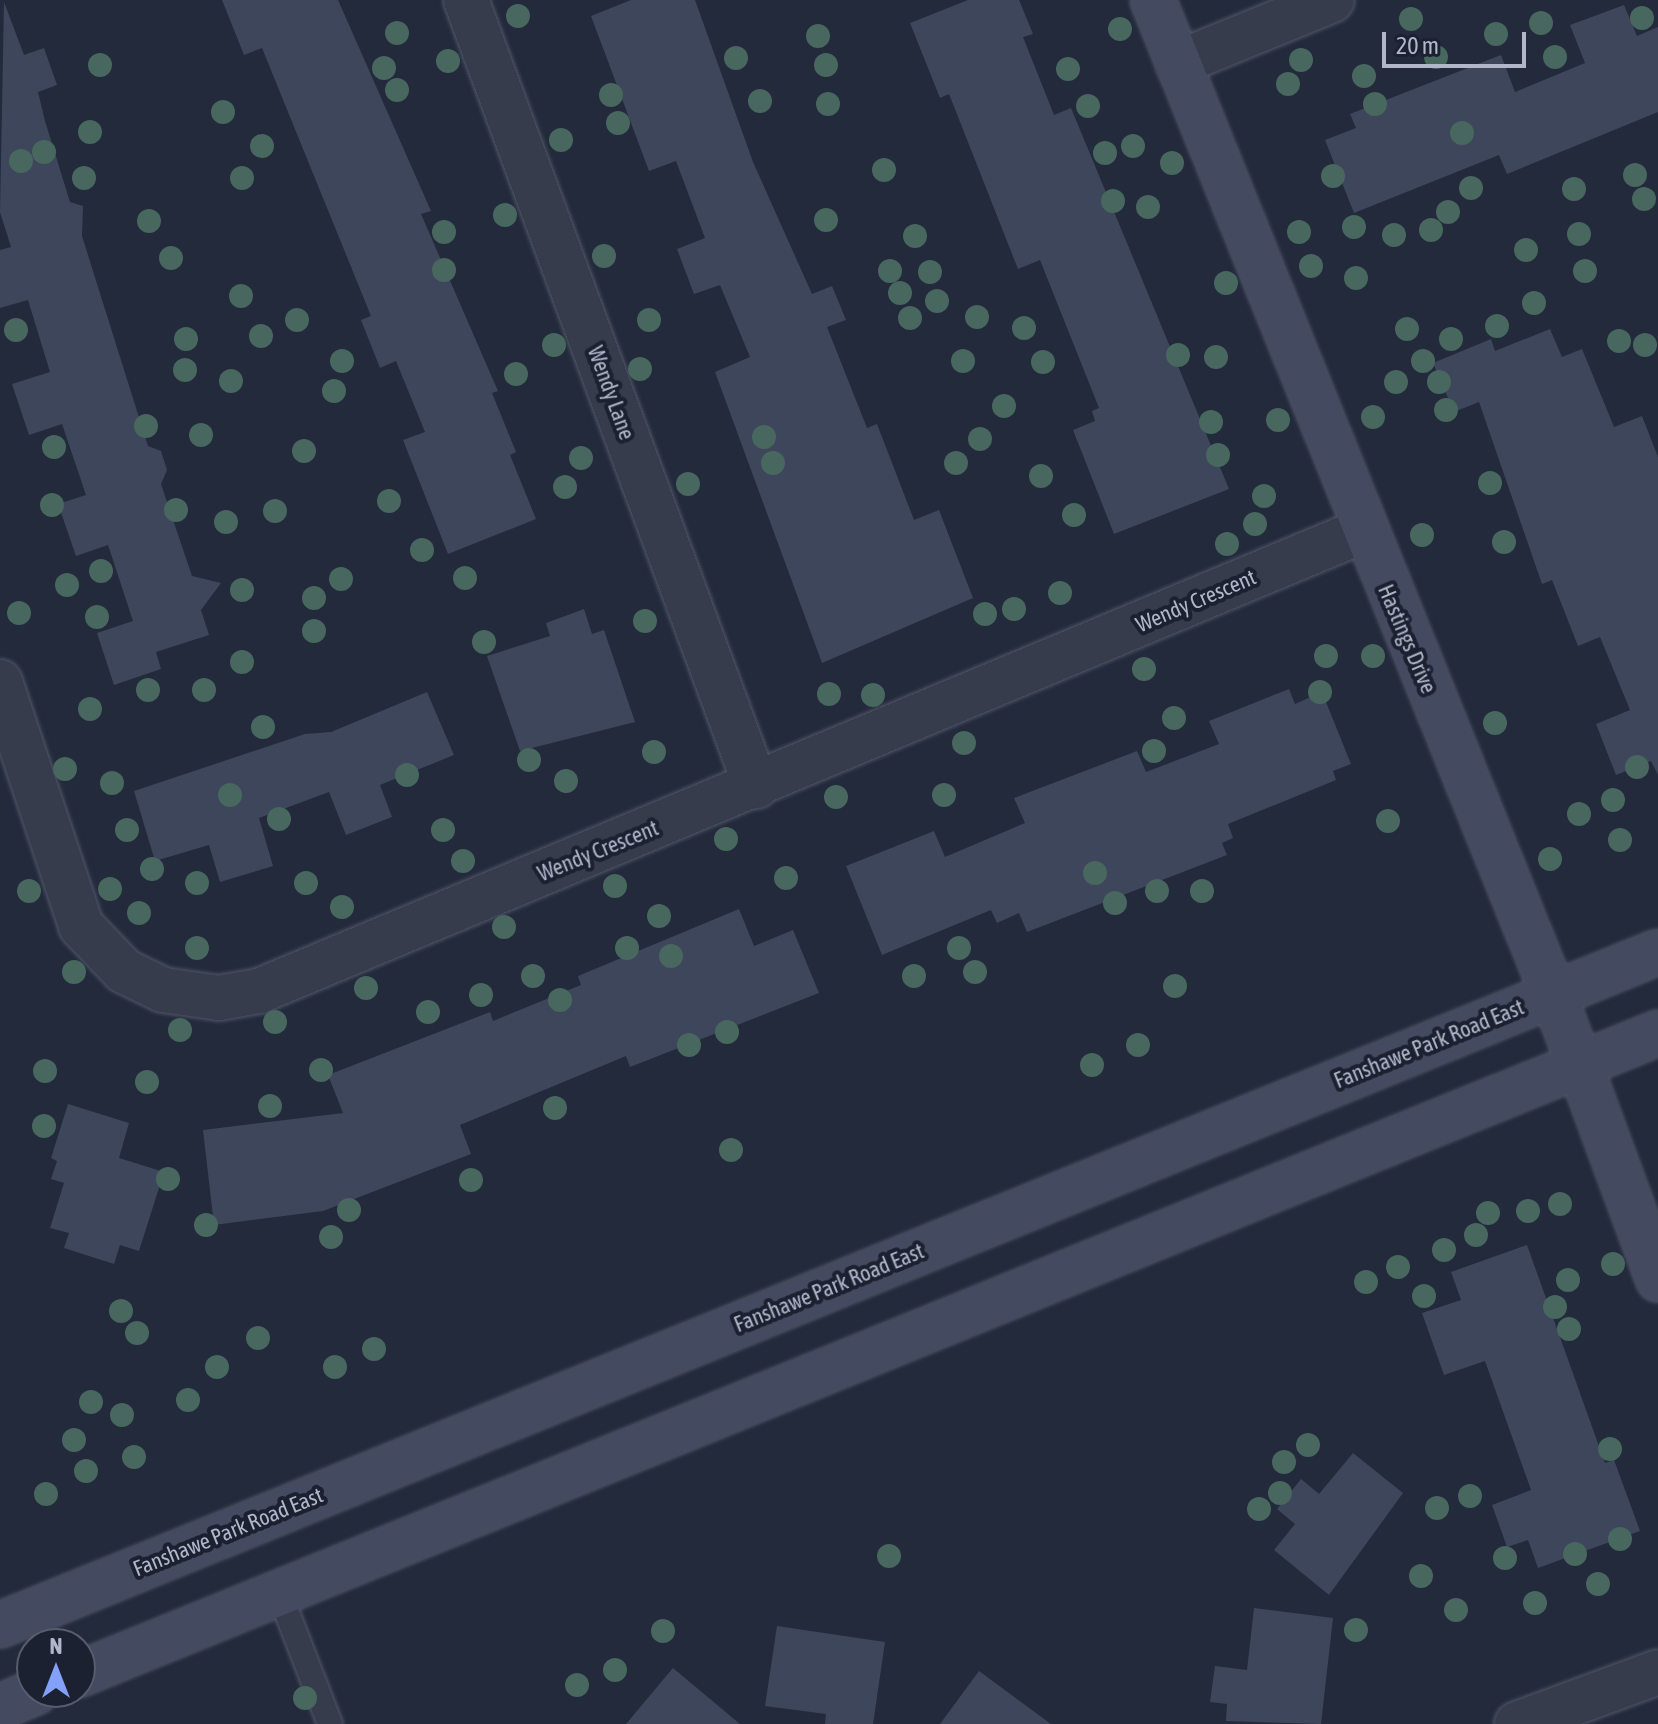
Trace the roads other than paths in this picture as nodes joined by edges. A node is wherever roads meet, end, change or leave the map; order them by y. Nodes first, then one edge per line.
1 (466, 0) edge
2 (1153, 0) edge
3 (1332, 0) edge
4 (1178, 63) junction
5 (1362, 531) junction
6 (0, 682) edge
7 (756, 786) junction
8 (1658, 952) edge
9 (1553, 993) junction
10 (1658, 1033) edge
11 (1581, 1063) junction
12 (1658, 1279) edge
13 (279, 1592) junction
14 (0, 1625) edge
15 (96, 1667) edge
16 (1658, 1672) edge
17 (330, 1724) edge
18 (1517, 1724) edge

1 - 7 street, Wendy Lane
2 - 4 main road, Hastings Drive
3 - 4 street
4 - 5 main road, Hastings Drive
5 - 7 street, Wendy Crescent
5 - 9 main road, Hastings Drive
6 - 7 street, Wendy Crescent
8 - 9 main road, Fanshawe Park Road East
9 - 11 main road, Hastings Drive
9 - 14 main road, Fanshawe Park Road East
10 - 11 main road
11 - 12 main road, Hastings Drive
11 - 13 main road
13 - 15 main road
13 - 17 lane
16 - 18 street

